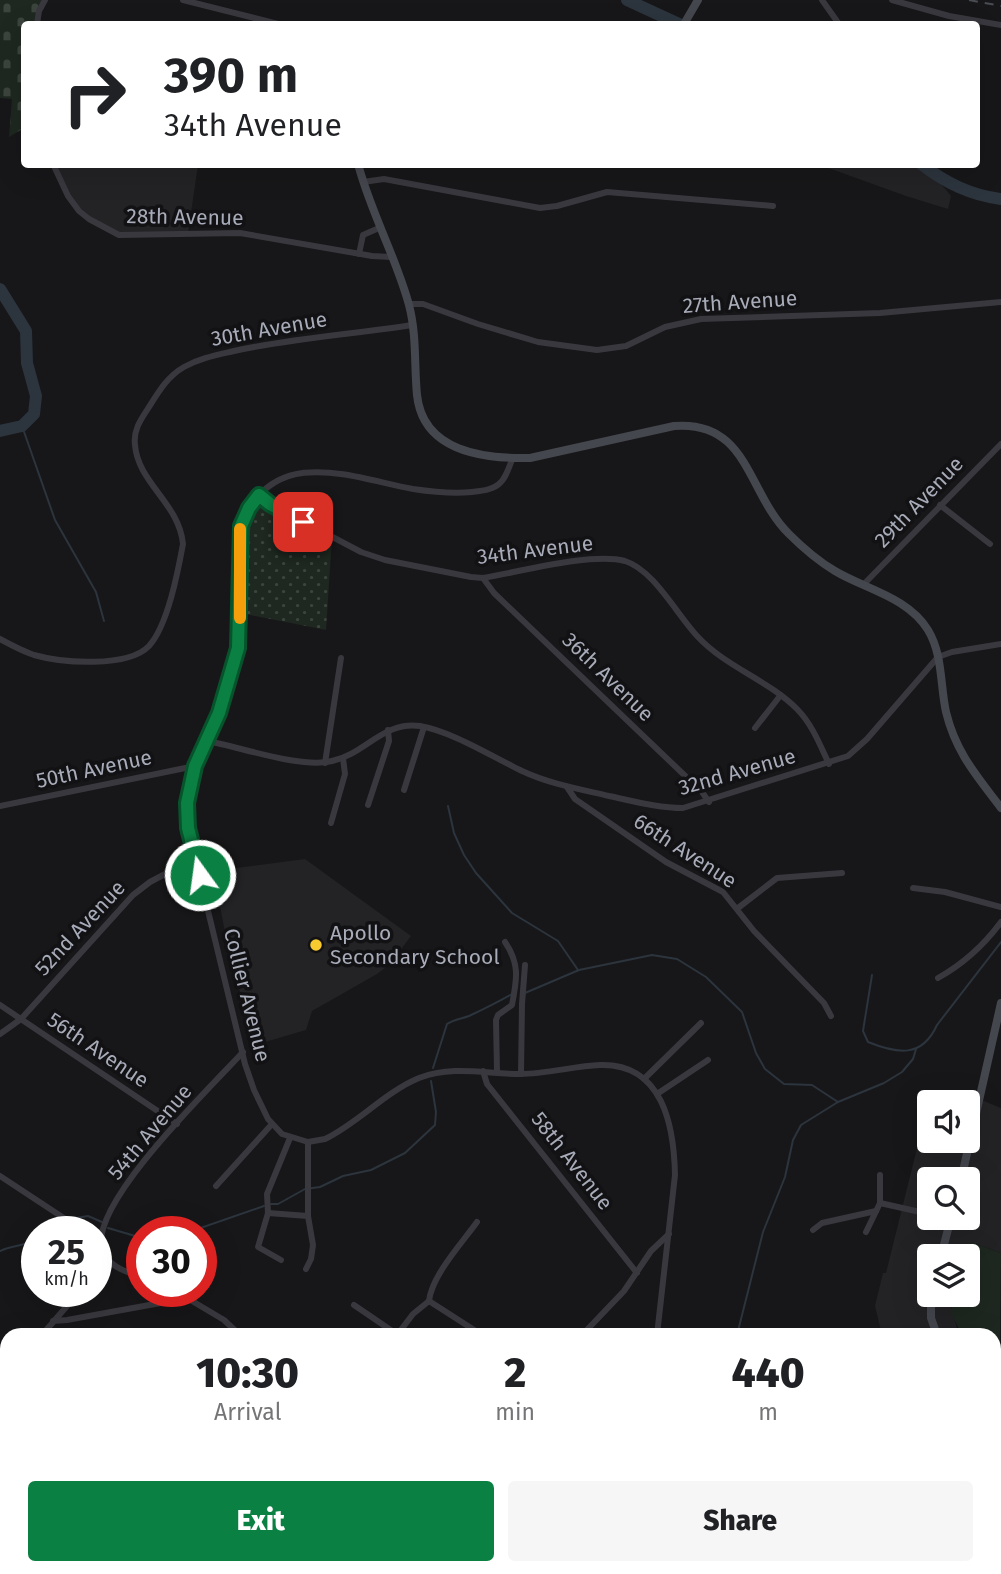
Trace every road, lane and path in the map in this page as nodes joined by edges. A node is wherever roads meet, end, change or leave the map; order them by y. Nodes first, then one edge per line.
1 (45, 0) edge
2 (183, 0) edge
3 (822, 0) edge
4 (892, 0) edge
5 (697, 2) edge
6 (37, 21) edge
7 (266, 21) edge
8 (686, 21) edge
9 (837, 21) edge
10 (978, 21) edge
11 (980, 21) edge
12 (1001, 25) edge
13 (55, 168) edge
14 (359, 168) edge
15 (363, 182) junction
16 (773, 206) dead end
17 (379, 228) junction
18 (359, 254) junction
19 (391, 257) junction
20 (1001, 302) edge
21 (409, 304) junction
22 (414, 325) junction
23 (1001, 444) edge
24 (513, 458) junction
25 (259, 495) junction
26 (940, 505) junction
27 (990, 544) dead end
28 (483, 578) junction
29 (863, 585) junction
30 (0, 639) edge
31 (1001, 644) edge
32 (938, 657) junction
33 (341, 658) dead end
34 (780, 696) junction
35 (424, 727) junction
36 (755, 728) dead end
37 (388, 730) junction
38 (207, 741) junction
39 (343, 758) junction
40 (325, 763) junction
41 (829, 764) junction
42 (195, 766) junction
43 (567, 787) junction
44 (404, 790) dead end
45 (709, 802) junction
46 (368, 805) dead end
47 (0, 806) edge
48 (1001, 808) edge
49 (331, 822) dead end
50 (195, 858) junction
51 (842, 873) dead end
52 (914, 888) dead end
53 (1001, 907) edge
54 (738, 908) junction
55 (1001, 922) edge
56 (505, 942) dead end
57 (525, 965) dead end
58 (938, 978) dead end
59 (1001, 1003) edge
60 (0, 1005) edge
61 (831, 1016) dead end
62 (21, 1018) junction
63 (701, 1023) dead end
64 (0, 1034) edge
65 (243, 1052) junction
66 (708, 1060) dead end
67 (483, 1071) junction
68 (497, 1072) junction
69 (522, 1074) junction
70 (644, 1079) junction
71 (657, 1094) junction
72 (177, 1124) junction
73 (272, 1124) junction
74 (290, 1138) junction
75 (308, 1142) junction
76 (964, 1167) edge
77 (880, 1175) dead end
78 (0, 1176) edge
79 (216, 1186) dead end
80 (880, 1203) junction
81 (876, 1211) junction
82 (917, 1211) edge
83 (268, 1213) junction
84 (60, 1216) edge
85 (108, 1216) edge
86 (308, 1216) junction
87 (477, 1222) dead end
88 (813, 1230) dead end
89 (866, 1232) dead end
90 (669, 1234) junction
91 (281, 1260) dead end
92 (306, 1269) dead end
93 (637, 1273) junction
94 (429, 1301) junction
95 (354, 1305) dead end
96 (66, 1307) edge
97 (135, 1307) edge
98 (204, 1307) edge
99 (931, 1307) edge
100 (53, 1321) junction
101 (48, 1328) edge
102 (233, 1328) edge
103 (388, 1328) edge
104 (403, 1328) edge
105 (471, 1328) edge
106 (589, 1328) edge
107 (658, 1328) edge
108 (935, 1328) edge

1 - 6 street
2 - 7 street
3 - 9 street
4 - 10 street
5 - 8 street
11 - 12 street
13 - 18 street, 28th Avenue
14 - 15 street
15 - 16 street
15 - 17 street
17 - 18 street
17 - 19 street
18 - 19 street, 28th Avenue
19 - 21 street
20 - 21 street, 27th Avenue
21 - 22 street
22 - 24 street
22 - 30 street, 30th Avenue
23 - 26 street, 29th Avenue
24 - 25 street, Collier Avenue
24 - 29 street
25 - 28 street, 34th Avenue
25 - 38 street, Collier Avenue
26 - 27 street
26 - 29 street, 29th Avenue
28 - 34 street, 34th Avenue
28 - 45 street, 36th Avenue
29 - 32 street
31 - 32 street
32 - 41 street, 32nd Avenue
32 - 48 street
33 - 40 street
34 - 36 street
34 - 41 street, 34th Avenue
35 - 37 street, 32nd Avenue
35 - 43 street, 32nd Avenue
35 - 44 street
37 - 39 street, 32nd Avenue
37 - 46 street
38 - 40 street, 32nd Avenue
38 - 42 street, Collier Avenue
39 - 40 street, 32nd Avenue
39 - 49 street
41 - 45 street, 32nd Avenue
42 - 47 street, 50th Avenue
42 - 50 street, Collier Avenue
43 - 45 street, 32nd Avenue
43 - 54 street, 66th Avenue
50 - 62 street, 52nd Avenue
50 - 65 street, Collier Avenue
51 - 54 street
52 - 53 street
54 - 61 street, 66th Avenue
55 - 58 street
56 - 68 street
57 - 69 street
59 - 76 street
60 - 62 street, 56th Avenue
62 - 64 street, 52nd Avenue
62 - 72 street, 56th Avenue
63 - 70 street
65 - 72 street, 54th Avenue
65 - 73 street, Collier Avenue
66 - 71 street
67 - 68 street
67 - 75 street
67 - 93 street, 58th Avenue
68 - 69 street
69 - 70 street
70 - 71 street
71 - 90 street
72 - 85 street, 54th Avenue
73 - 74 street, Collier Avenue
73 - 79 street
74 - 75 street, Collier Avenue
74 - 83 street
75 - 86 street
77 - 80 street
78 - 84 street
80 - 81 street
80 - 82 street
81 - 88 street
81 - 89 street
83 - 86 street
83 - 91 street
86 - 92 street
87 - 94 street
90 - 93 street
90 - 107 street
93 - 106 street
94 - 104 street
94 - 105 street
95 - 103 street
96 - 100 street
97 - 100 street
98 - 102 street
99 - 108 street
100 - 101 street

